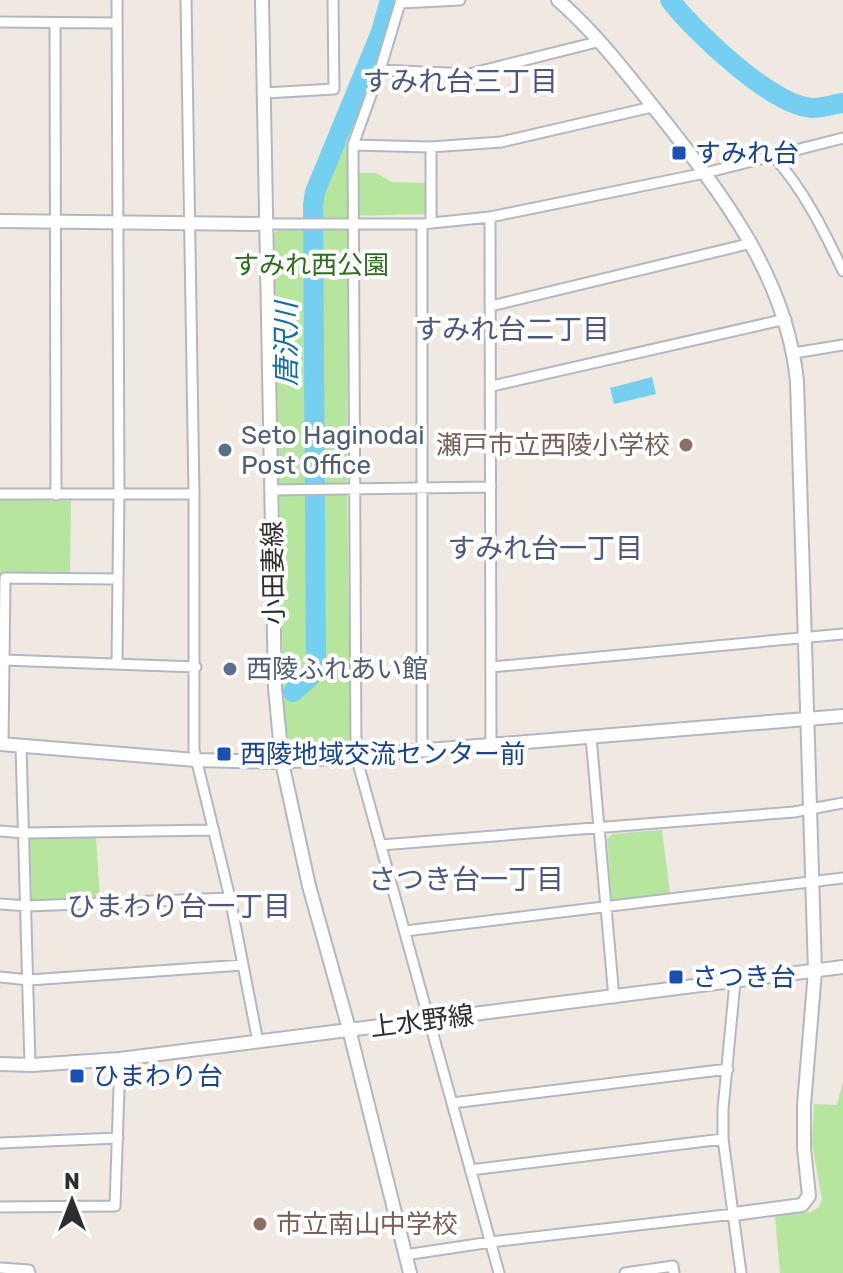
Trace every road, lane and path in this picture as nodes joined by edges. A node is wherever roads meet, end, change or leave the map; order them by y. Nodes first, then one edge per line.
1 (117, 0) edge
2 (186, 0) edge
3 (262, 0) edge
4 (333, 0) edge
5 (460, 0) edge
6 (558, 0) edge
7 (401, 2) edge
8 (0, 22) edge
9 (117, 23) junction
10 (55, 24) junction
11 (601, 41) junction
12 (380, 70) junction
13 (265, 93) junction
14 (652, 107) junction
15 (843, 138) edge
16 (353, 145) junction
17 (431, 147) junction
18 (774, 157) junction
19 (705, 173) junction
20 (490, 217) junction
21 (0, 221) edge
22 (55, 222) junction
23 (118, 222) junction
24 (188, 222) junction
25 (352, 223) junction
26 (426, 223) junction
27 (267, 224) junction
28 (752, 243) junction
29 (843, 271) edge
30 (491, 306) junction
31 (786, 319) junction
32 (843, 345) edge
33 (794, 353) junction
34 (492, 386) junction
35 (491, 487) junction
36 (422, 489) junction
37 (271, 490) junction
38 (353, 490) junction
39 (0, 494) edge
40 (119, 494) junction
41 (194, 494) junction
42 (56, 495) junction
43 (117, 579) junction
44 (2, 608) edge
45 (843, 634) edge
46 (805, 638) junction
47 (4, 660) junction
48 (117, 664) junction
49 (196, 667) junction
50 (491, 667) junction
51 (843, 716) edge
52 (808, 720) junction
53 (591, 737) junction
54 (2, 744) edge
55 (491, 745) junction
56 (21, 746) junction
57 (422, 751) junction
58 (356, 756) junction
59 (196, 760) junction
60 (282, 762) junction
61 (843, 803) edge
62 (809, 809) junction
63 (599, 829) junction
64 (214, 830) junction
65 (0, 831) edge
66 (25, 833) junction
67 (381, 845) junction
68 (843, 878) edge
69 (812, 882) junction
70 (230, 898) junction
71 (0, 904) edge
72 (28, 906) junction
73 (605, 908) junction
74 (405, 931) junction
75 (243, 965) junction
76 (843, 967) edge
77 (815, 971) junction
78 (0, 977) edge
79 (29, 980) junction
80 (735, 982) junction
81 (614, 998) junction
82 (428, 1021) junction
83 (349, 1029) junction
84 (258, 1042) junction
85 (120, 1059) junction
86 (0, 1064) edge
87 (30, 1065) junction
88 (728, 1069) junction
89 (452, 1103) junction
90 (118, 1138) junction
91 (723, 1139) junction
92 (0, 1143) edge
93 (470, 1170) junction
94 (0, 1207) edge
95 (734, 1214) junction
96 (491, 1242) junction
97 (405, 1255) junction
98 (0, 1268) edge
99 (30, 1273) edge
100 (410, 1273) edge
101 (499, 1273) edge
102 (625, 1273) edge
103 (674, 1273) edge
104 (741, 1273) edge

1 - 9 street
2 - 24 street
3 - 13 street, 小田妻線
4 - 13 street
5 - 7 street
6 - 11 street
7 - 12 street
8 - 10 street
9 - 10 street
9 - 23 street
10 - 22 street
11 - 12 street
11 - 14 street
12 - 16 street
13 - 27 street, 小田妻線
14 - 17 street
14 - 19 street
15 - 18 street
16 - 17 street
16 - 25 street
17 - 26 street
18 - 19 street
18 - 29 street
19 - 20 street
19 - 28 street
20 - 26 street
20 - 30 street
21 - 22 street
22 - 23 street
22 - 42 street
23 - 24 street
23 - 40 street
24 - 27 street
24 - 41 street
25 - 26 street
25 - 27 street
25 - 38 street
26 - 36 street
27 - 37 street, 小田妻線
28 - 30 street
28 - 31 street
30 - 34 street
31 - 33 street
31 - 34 street
32 - 33 street
33 - 46 street
34 - 35 street
35 - 36 street
35 - 50 street
36 - 38 street
36 - 57 street
37 - 38 street
37 - 60 street, 小田妻線
38 - 58 street
39 - 42 street
40 - 41 street
40 - 42 street
40 - 43 street
41 - 49 street
43 - 44 street
43 - 48 street
44 - 47 street
45 - 46 street
46 - 50 street
46 - 52 street
47 - 48 street
47 - 54 street
48 - 49 street
49 - 59 street
50 - 55 street
51 - 52 street
52 - 53 street
52 - 62 street
53 - 55 street
53 - 63 street
54 - 56 street
55 - 57 street
56 - 59 street
56 - 66 street
57 - 58 street
58 - 60 street
58 - 67 street
59 - 60 street
59 - 64 street
60 - 83 street, 小田妻線
61 - 62 street
62 - 63 street
62 - 69 street
63 - 67 street
63 - 73 street
64 - 66 street
64 - 70 street
65 - 66 street
66 - 72 street
67 - 74 street
68 - 69 street
69 - 73 street
69 - 77 street
70 - 72 street
70 - 75 street
71 - 72 street
72 - 79 street
73 - 74 street
73 - 81 street
74 - 82 street
75 - 79 street
75 - 84 street
76 - 77 street, 上水野線
77 - 80 street, 上水野線
77 - 95 street
78 - 79 street
79 - 87 street
80 - 81 street, 上水野線
80 - 88 street
81 - 82 street, 上水野線
82 - 83 street, 上水野線
82 - 89 street
83 - 84 street, 上水野線
83 - 97 street, 小田妻線
84 - 85 street, 上水野線
85 - 87 street, 上水野線
85 - 90 street
86 - 87 street, 上水野線
88 - 89 street
88 - 91 street
89 - 93 street
90 - 92 street
90 - 94 street
91 - 93 street
91 - 95 street
93 - 96 street
95 - 96 street
95 - 104 street
96 - 97 street
96 - 101 street
97 - 100 street, 小田妻線
98 - 99 street
102 - 103 street

